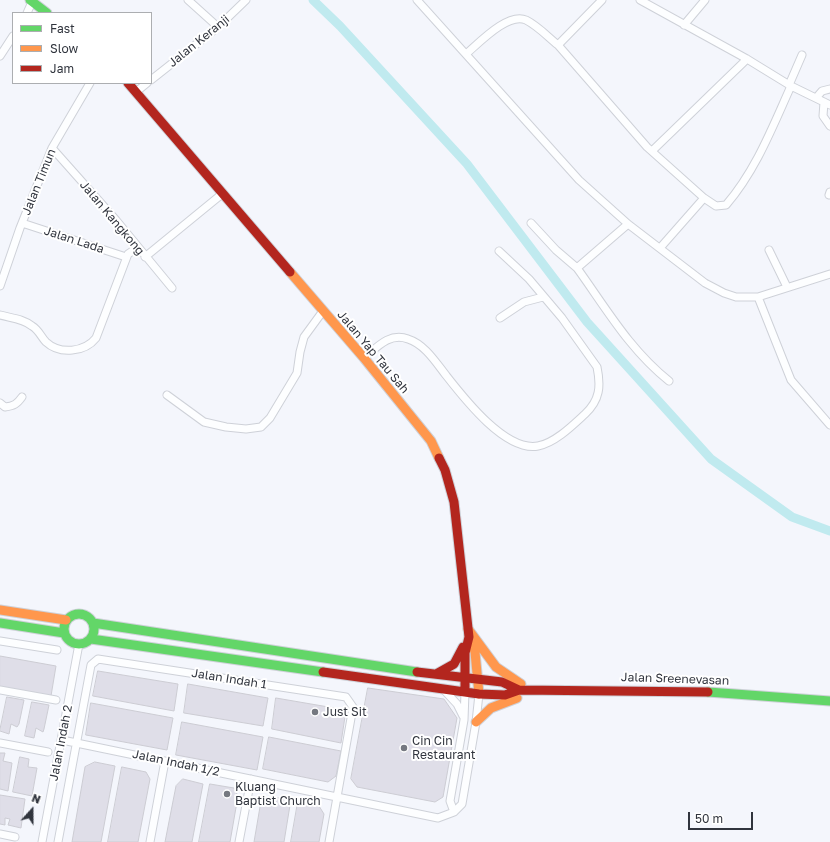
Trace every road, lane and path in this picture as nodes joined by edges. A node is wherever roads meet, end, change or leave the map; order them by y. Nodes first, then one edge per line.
1 (188, 0) edge
2 (246, 0) edge
3 (417, 0) edge
4 (602, 0) edge
5 (640, 0) edge
6 (705, 0) edge
7 (31, 1) edge
8 (27, 12) edge
9 (46, 12) edge
10 (684, 25) junction
11 (218, 27) junction
12 (12, 38) edge
13 (558, 45) junction
14 (466, 54) junction
15 (802, 55) dead end
16 (0, 56) edge
17 (747, 59) junction
18 (152, 79) edge
19 (89, 84) edge
20 (129, 84) edge
21 (146, 84) edge
22 (790, 85) junction
23 (830, 89) edge
24 (136, 92) junction
25 (816, 98) junction
26 (827, 104) edge
27 (830, 126) edge
28 (52, 148) junction
29 (652, 151) junction
30 (222, 194) junction
31 (704, 198) junction
32 (22, 223) junction
33 (531, 223) dead end
34 (628, 224) junction
35 (137, 248) junction
36 (660, 248) junction
37 (769, 250) dead end
38 (499, 251) dead end
39 (126, 257) junction
40 (145, 257) junction
41 (577, 268) junction
42 (830, 274) edge
43 (0, 286) edge
44 (172, 288) dead end
45 (787, 288) junction
46 (544, 297) junction
47 (758, 297) junction
48 (323, 311) junction
49 (0, 315) edge
50 (500, 318) dead end
51 (364, 358) junction
52 (668, 381) dead end
53 (167, 395) dead end
54 (22, 397) dead end
55 (0, 403) edge
56 (830, 425) edge
57 (0, 610) edge
58 (66, 620) junction
59 (0, 623) edge
60 (93, 623) junction
61 (64, 632) junction
62 (468, 633) junction
63 (91, 639) junction
64 (0, 641) edge
65 (80, 644) junction
66 (57, 650) dead end
67 (434, 674) junction
68 (464, 677) junction
69 (479, 679) junction
70 (0, 690) edge
71 (444, 690) junction
72 (519, 690) junction
73 (535, 690) junction
74 (465, 692) junction
75 (479, 694) junction
76 (56, 700) dead end
77 (830, 702) edge
78 (464, 720) junction
79 (476, 722) junction
80 (62, 740) junction
81 (0, 742) edge
82 (77, 743) junction
83 (48, 752) dead end
84 (165, 761) junction
85 (252, 779) junction
86 (337, 796) junction
87 (454, 812) junction
88 (0, 834) edge
89 (15, 837) dead end
90 (42, 842) edge
91 (58, 842) edge
92 (150, 842) edge
93 (239, 842) edge
94 (329, 842) edge

1 - 11 street
2 - 11 street, Jalan Keranji
3 - 14 street
4 - 13 street
5 - 10 street
6 - 10 street
7 - 8 street
7 - 9 street
10 - 17 street
11 - 18 street, Jalan Keranji
12 - 16 street
13 - 14 street
13 - 29 street
14 - 34 street
15 - 22 street
17 - 22 street
17 - 29 street
19 - 28 street, Jalan Timun
20 - 24 street, Jalan Yap Tau Sah
21 - 24 street
22 - 25 street
22 - 31 street
23 - 25 street
24 - 30 street, Jalan Yap Tau Sah
25 - 26 street
26 - 27 street
28 - 32 street, Jalan Timun
28 - 35 street, Jalan Kangkong
29 - 31 street
30 - 40 street
30 - 48 street, Jalan Yap Tau Sah
31 - 36 street
32 - 39 street, Jalan Lada
32 - 43 street, Jalan Timun
33 - 41 street
34 - 36 street
34 - 41 street
35 - 39 street
35 - 40 street, Jalan Kangkong
36 - 47 street
37 - 45 street
38 - 46 street
39 - 49 street
40 - 44 street, Jalan Kangkong
41 - 52 street
42 - 45 street
45 - 47 street
46 - 50 street
46 - 51 street
47 - 56 street
48 - 51 street, Jalan Yap Tau Sah
48 - 53 street
51 - 62 street, Jalan Yap Tau Sah
54 - 55 street
57 - 58 street
58 - 60 street
58 - 61 street
59 - 61 street
60 - 63 street
60 - 67 street
61 - 65 street
62 - 67 street
62 - 68 street, Jalan Yap Tau Sah
62 - 69 street
62 - 73 street
63 - 65 street
63 - 71 street
64 - 66 street
65 - 80 street, Jalan Indah 2
67 - 68 street
68 - 69 street
68 - 74 street, Jalan Yap Tau Sah
69 - 72 street
69 - 75 street
70 - 76 street
71 - 74 street
71 - 78 street
72 - 73 street, Jalan Sreenevasan
72 - 75 street
73 - 77 street, Jalan Sreenevasan
73 - 79 street
74 - 75 street
74 - 78 street
75 - 79 street
78 - 87 street
79 - 87 street
80 - 82 street, Jalan Indah 1/2
80 - 90 street, Jalan Indah 2
81 - 83 street
82 - 84 street, Jalan Indah 1/2
82 - 86 street, Jalan Indah 1
82 - 91 street, Jalan Indah 1
84 - 85 street, Jalan Indah 1/2
84 - 92 street
85 - 86 street, Jalan Indah 1/2
85 - 93 street
86 - 87 street, Jalan Indah 1/2
86 - 94 street, Jalan Indah 1
88 - 89 street

